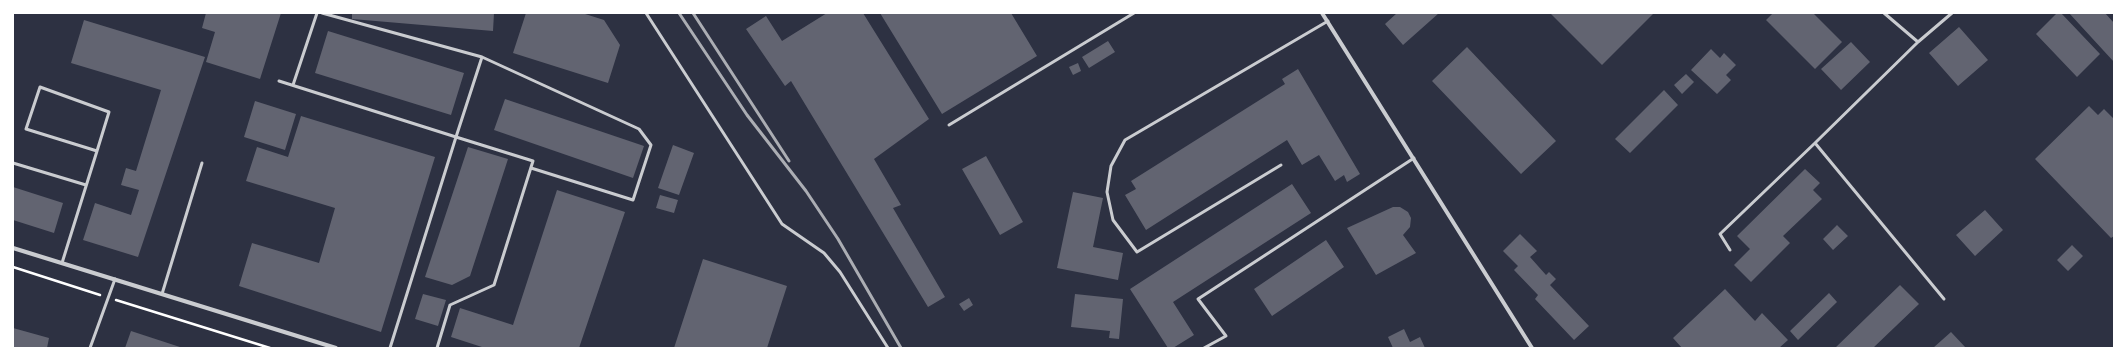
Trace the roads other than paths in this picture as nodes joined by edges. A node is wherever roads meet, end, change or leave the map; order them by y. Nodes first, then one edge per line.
1 (317, 13) edge
2 (322, 13) edge
3 (646, 13) edge
4 (1134, 13) edge
5 (1322, 13) edge
6 (1884, 13) edge
7 (1952, 13) edge
8 (1328, 22) junction
9 (1918, 42) junction
10 (482, 57) junction
11 (279, 81) dead end
12 (293, 85) junction
13 (949, 125) dead end
14 (456, 137) junction
15 (1814, 143) junction
16 (97, 151) junction
17 (1414, 158) junction
18 (13, 163) edge
19 (202, 163) dead end
20 (1281, 165) dead end
21 (531, 168) junction
22 (86, 185) junction
23 (13, 248) edge
24 (1730, 250) dead end
25 (62, 263) junction
26 (115, 279) junction
27 (162, 294) junction
28 (1944, 299) dead end
29 (331, 347) edge
30 (90, 348) edge
31 (336, 348) edge
32 (390, 348) edge
33 (437, 348) edge
34 (888, 348) edge
35 (1204, 348) edge
36 (1532, 348) edge

1 - 12 lane
2 - 10 lane
3 - 34 lane
4 - 13 lane
5 - 8 street
6 - 9 lane
7 - 9 lane
8 - 17 street
8 - 20 lane
9 - 15 lane
10 - 14 lane
10 - 21 lane
11 - 12 lane
12 - 14 lane
14 - 21 lane
14 - 32 lane
15 - 24 lane
15 - 28 lane
16 - 16 lane
16 - 22 lane
17 - 35 lane
17 - 36 street
18 - 22 lane
19 - 27 lane
21 - 33 lane
22 - 25 lane
23 - 25 street
25 - 26 street
26 - 27 street
26 - 30 lane
27 - 29 street
29 - 31 street

